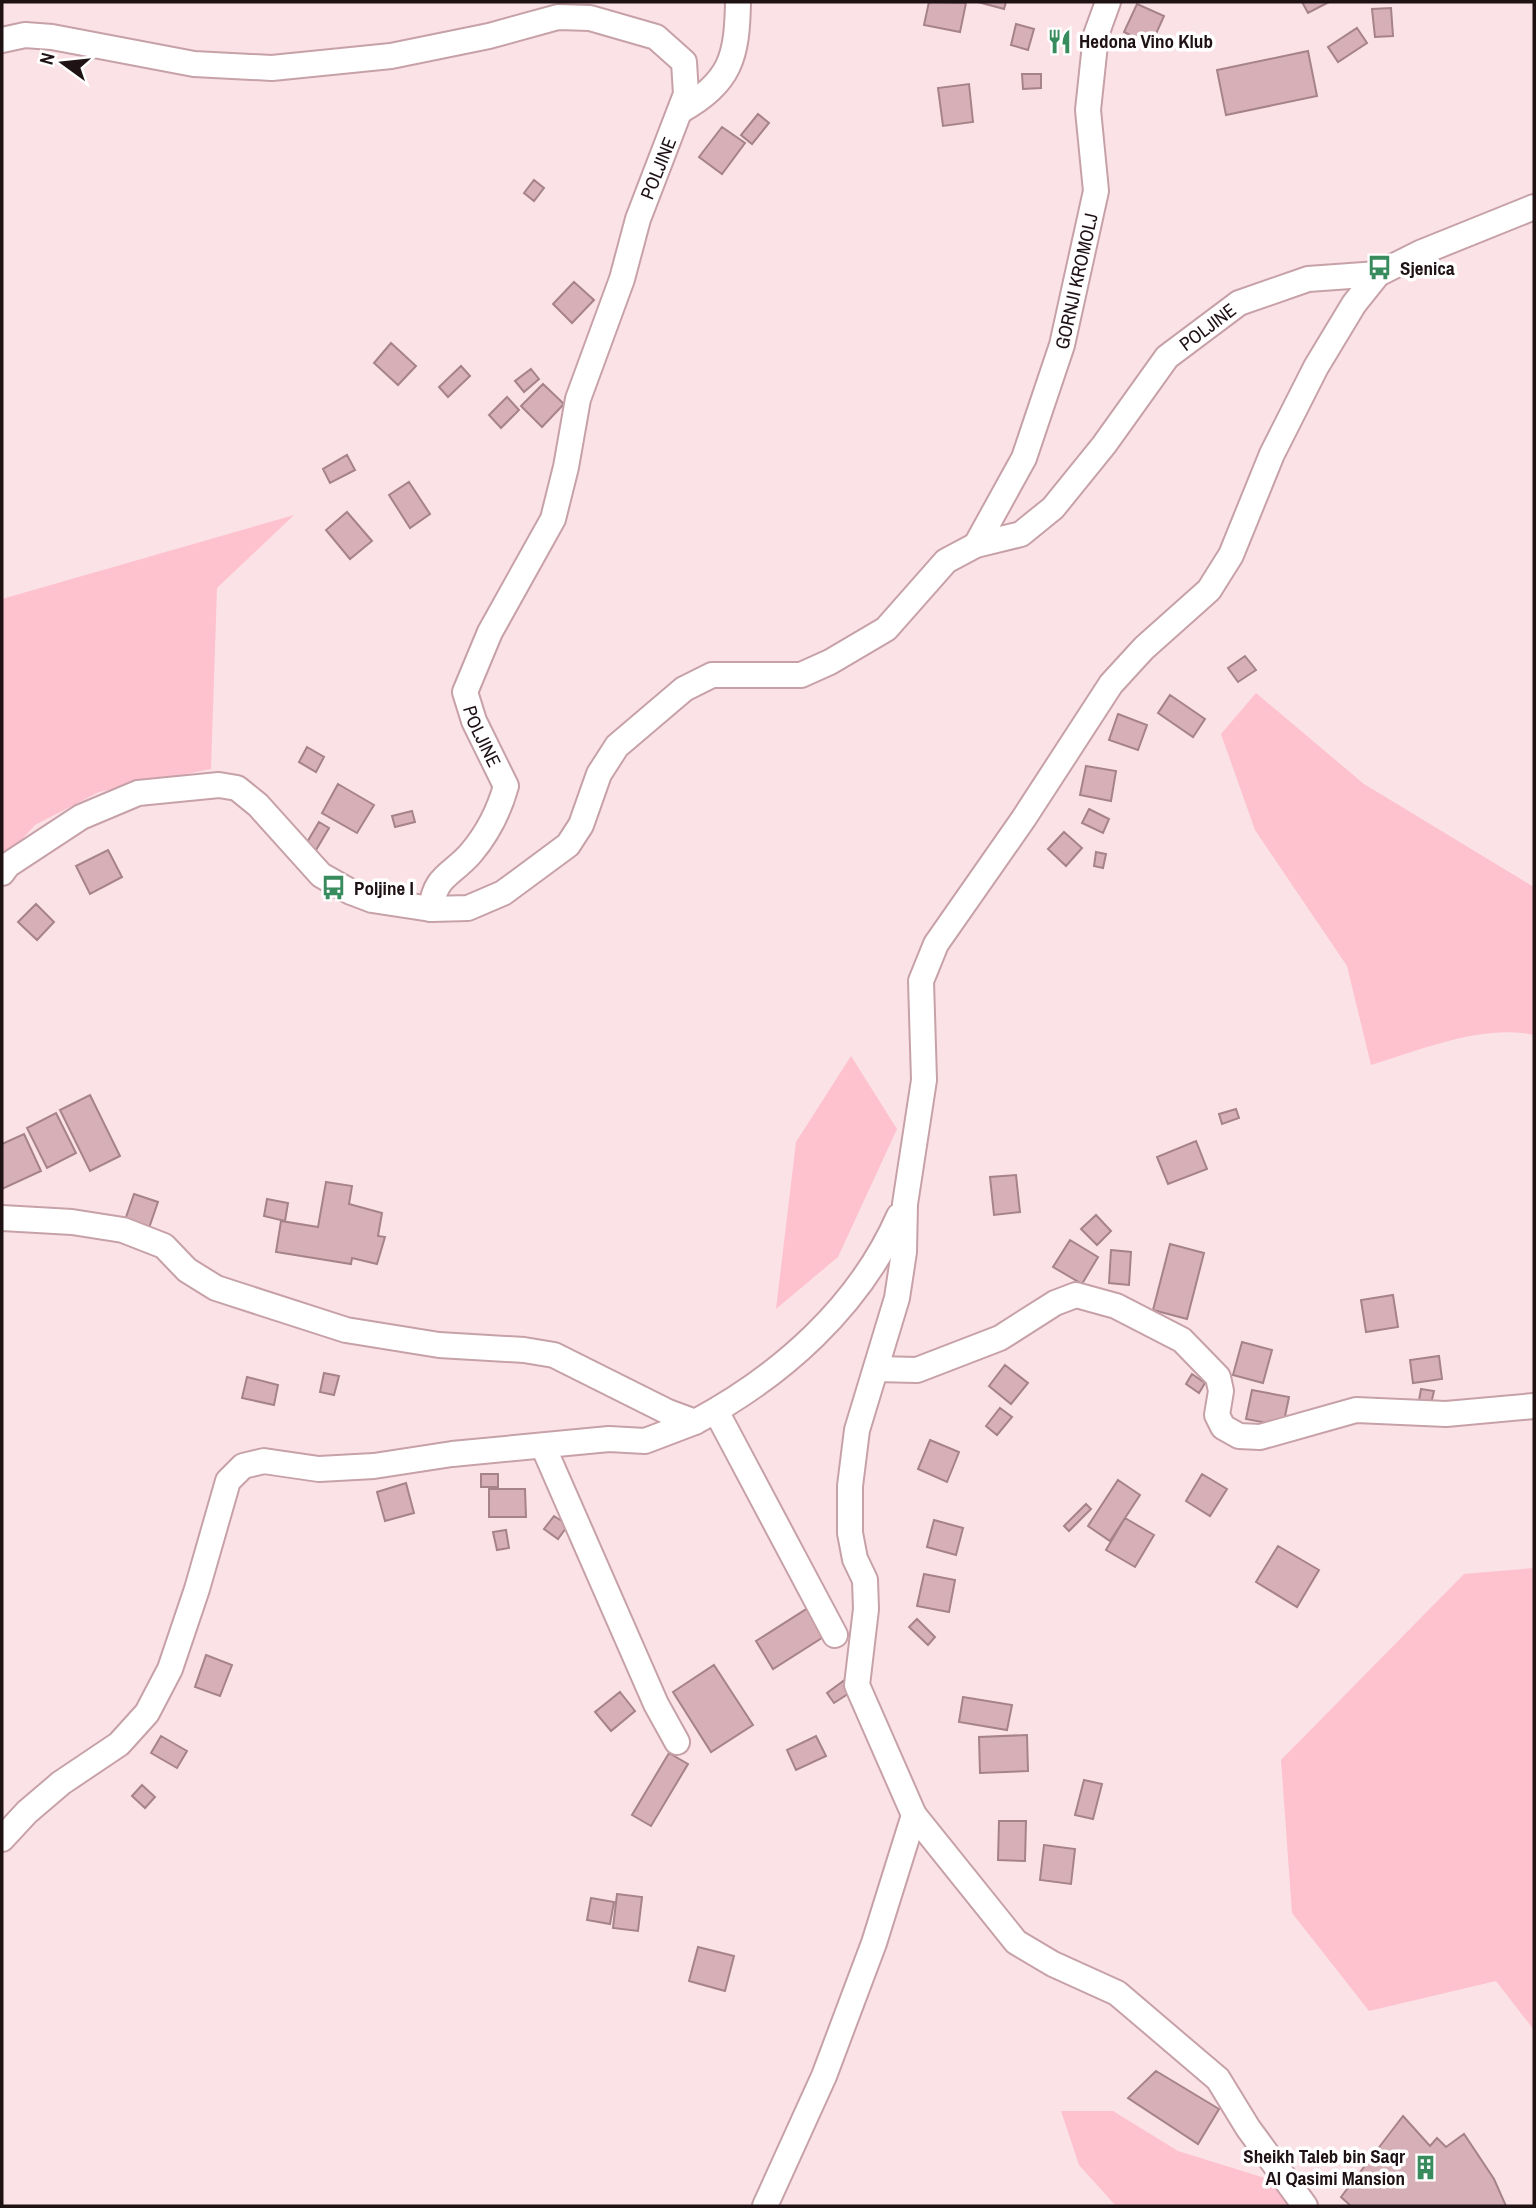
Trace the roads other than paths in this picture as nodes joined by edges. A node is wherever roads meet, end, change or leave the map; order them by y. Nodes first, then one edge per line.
1 (738, 2) edge
2 (1108, 2) edge
3 (2, 40) edge
4 (680, 111) junction
5 (1534, 207) edge
6 (1378, 274) junction
7 (976, 545) junction
8 (2, 873) edge
9 (431, 909) junction
10 (905, 1205) junction
11 (2, 1218) edge
12 (876, 1369) junction
13 (1534, 1406) edge
14 (706, 1417) junction
15 (543, 1446) junction
16 (835, 1635) dead end
17 (677, 1742) dead end
18 (914, 1815) junction
19 (2, 1839) edge
20 (765, 2206) edge
21 (1305, 2206) edge

1 - 4 street
2 - 7 street, GORNJI KROMOLJ
3 - 4 street, POLJINE
4 - 9 street, POLJINE
5 - 6 street
6 - 7 street, POLJINE
6 - 10 street
7 - 9 street, POLJINE
8 - 9 street, POLJINE
10 - 12 street
10 - 14 street
11 - 14 street
12 - 13 street
12 - 18 street
14 - 15 street
14 - 16 street
15 - 17 street
15 - 19 street
18 - 20 street
18 - 21 street

